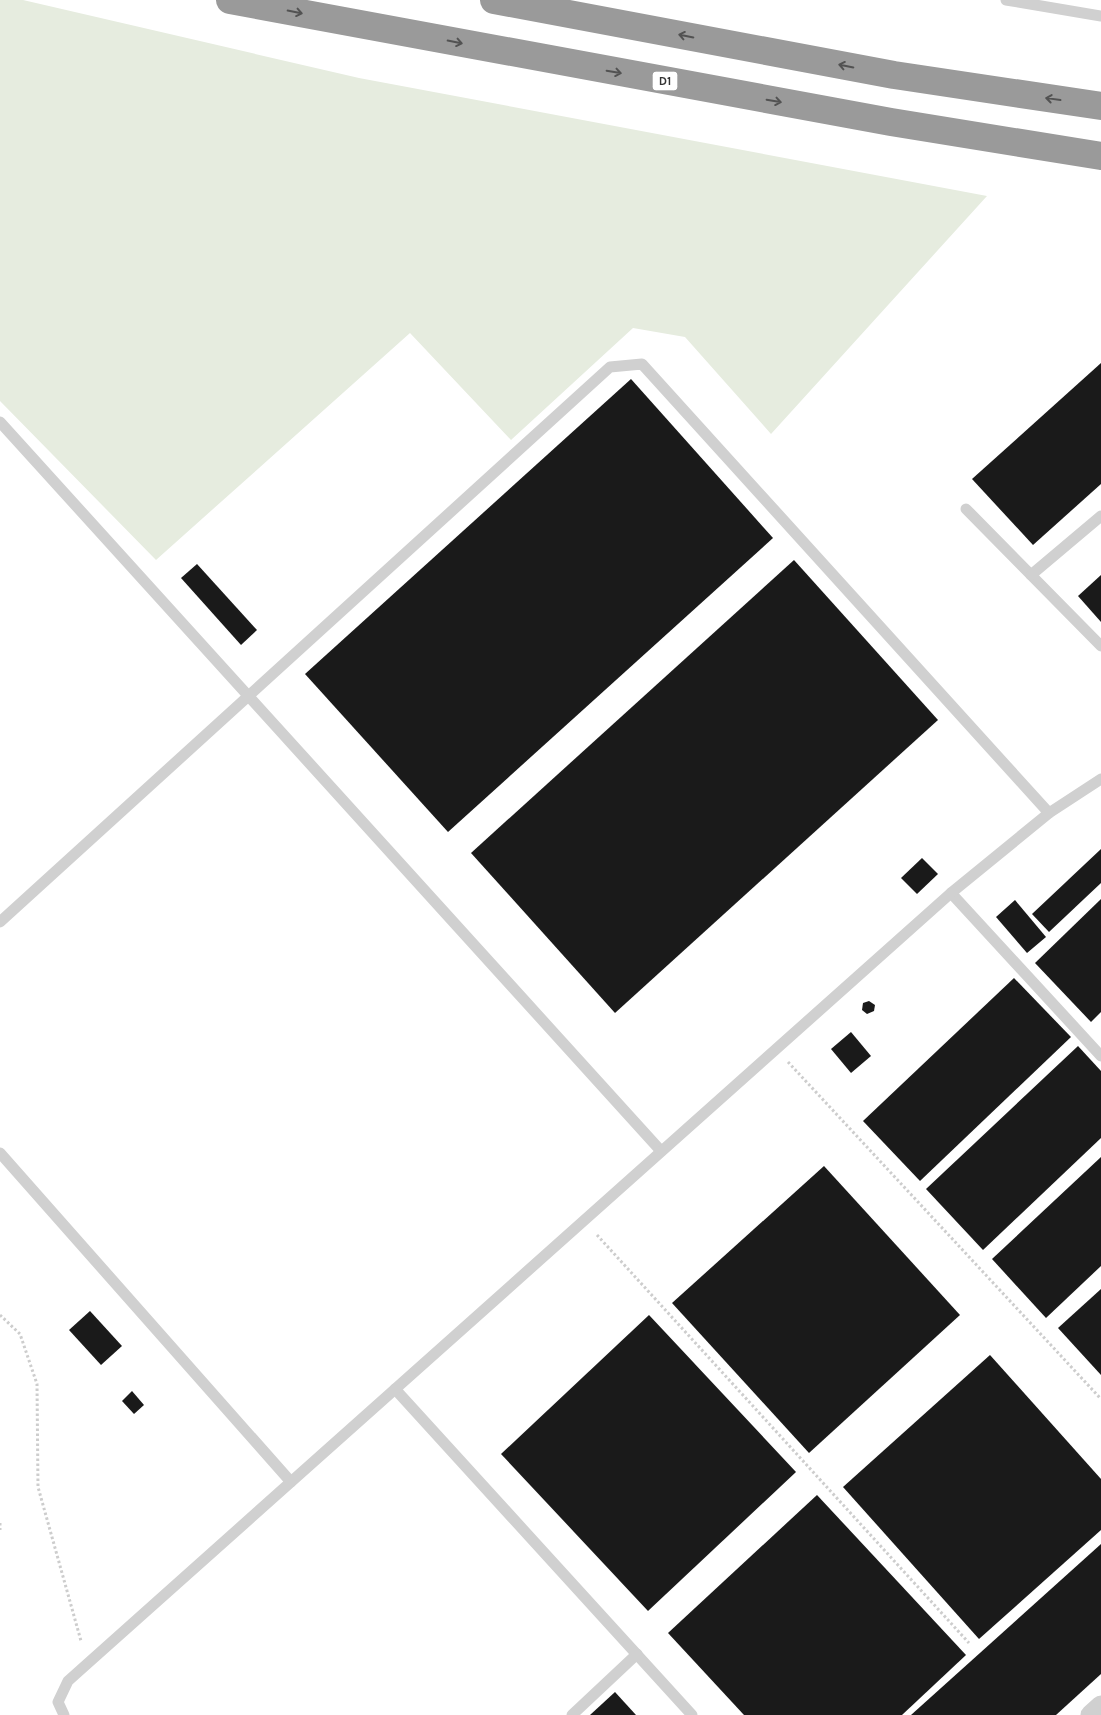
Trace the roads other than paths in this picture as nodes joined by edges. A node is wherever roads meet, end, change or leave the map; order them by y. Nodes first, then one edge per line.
1 (230, 0) edge
2 (494, 0) edge
3 (1006, 0) edge
4 (1037, 3) edge
5 (1101, 16) edge
6 (1101, 106) edge
7 (1101, 156) edge
8 (0, 422) edge
9 (966, 509) dead end
10 (1101, 516) edge
11 (1031, 575) junction
12 (1101, 646) edge
13 (248, 695) junction
14 (1101, 779) edge
15 (1049, 813) junction
16 (951, 893) junction
17 (0, 922) edge
18 (1101, 1056) edge
19 (662, 1151) junction
20 (0, 1153) edge
21 (395, 1389) junction
22 (291, 1482) junction
23 (637, 1654) junction
24 (1101, 1706) edge
25 (64, 1715) edge
26 (572, 1715) edge
27 (692, 1715) edge
28 (1091, 1715) edge

1 -> 7 highway, D1
6 -> 2 highway
3 - 4 lane
4 - 5 lane
8 - 13 lane
9 - 11 lane
10 - 11 lane
11 - 12 lane
13 - 15 lane
13 - 17 lane
13 - 19 lane
14 - 15 lane
15 - 16 lane
16 - 18 lane
16 - 19 lane
19 - 21 lane
20 - 22 lane
21 - 22 lane
21 - 23 lane
22 - 25 lane
23 - 26 lane
23 - 27 lane
24 - 28 street

